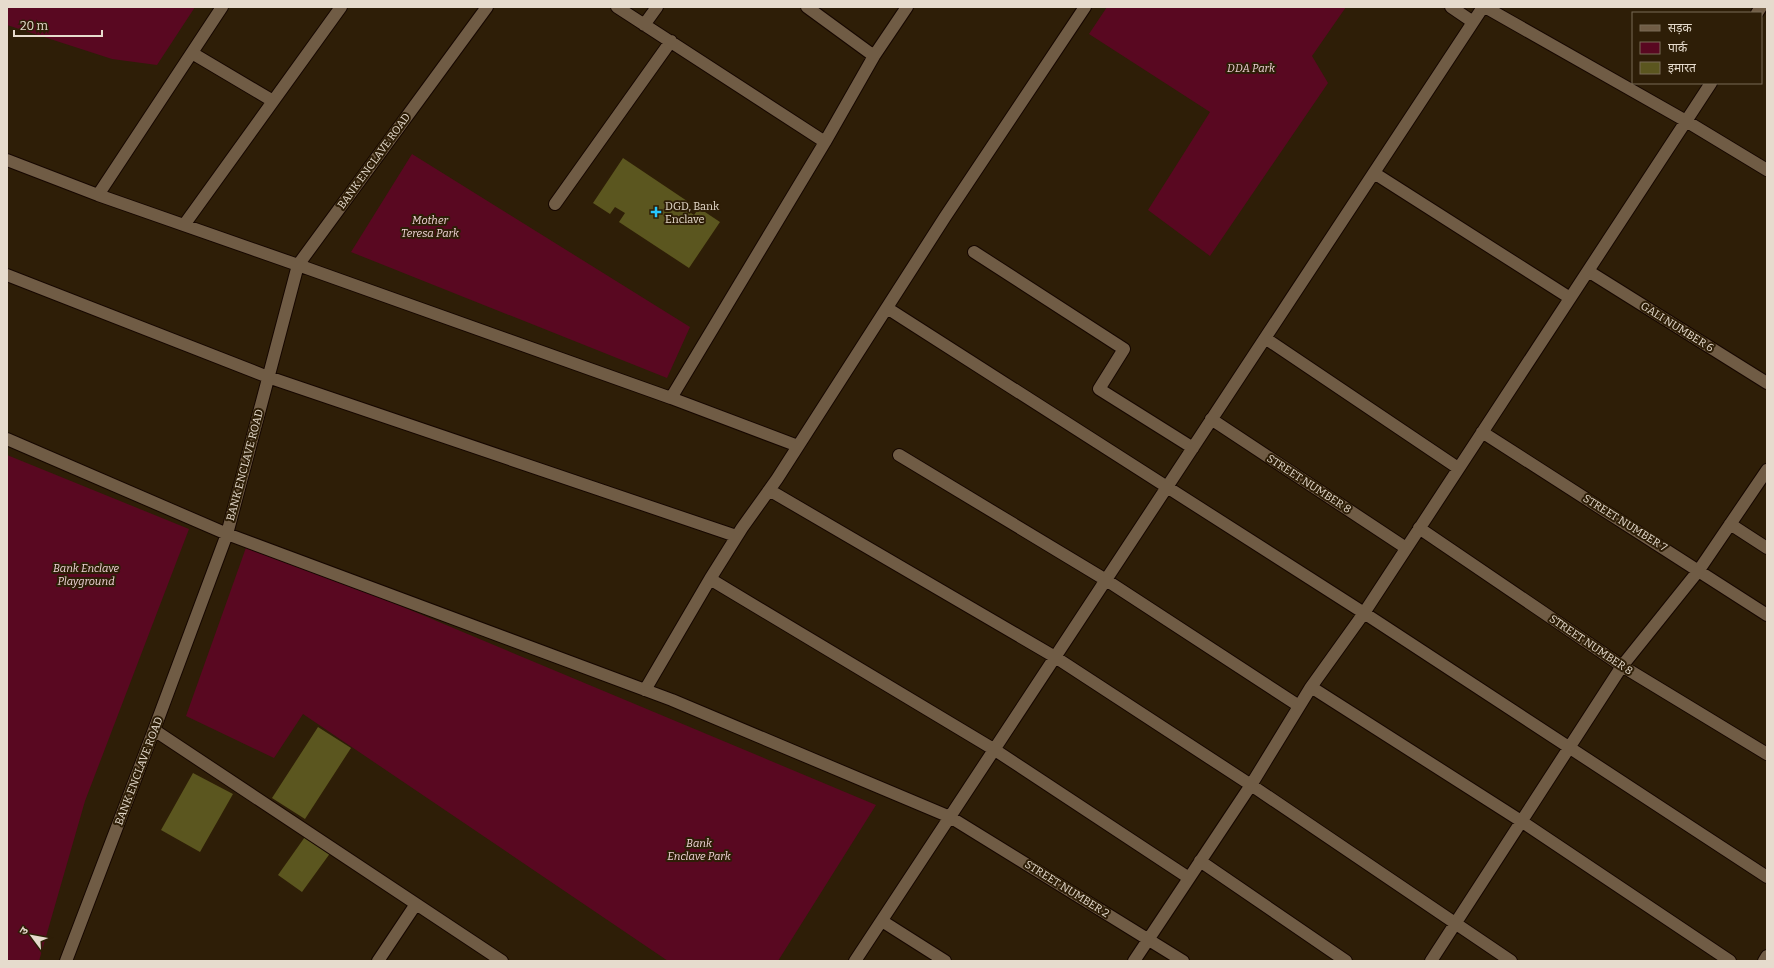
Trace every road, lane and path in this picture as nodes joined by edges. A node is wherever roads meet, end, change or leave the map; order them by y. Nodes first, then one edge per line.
1 (222, 7) edge
2 (341, 7) edge
3 (487, 7) edge
4 (617, 7) edge
5 (657, 7) edge
6 (807, 7) edge
7 (908, 7) edge
8 (1085, 7) edge
9 (1451, 7) edge
10 (1484, 7) edge
11 (1473, 22) junction
12 (644, 25) junction
13 (670, 41) junction
14 (192, 53) junction
15 (874, 56) junction
16 (1710, 84) edge
17 (273, 101) junction
18 (1686, 121) junction
19 (825, 142) junction
20 (7, 160) edge
21 (1767, 170) edge
22 (1374, 172) junction
23 (98, 195) junction
24 (555, 204) dead end
25 (184, 225) junction
26 (974, 252) dead end
27 (298, 264) junction
28 (1588, 271) junction
29 (7, 275) edge
30 (1570, 298) junction
31 (887, 308) junction
32 (1265, 338) junction
33 (268, 377) junction
34 (1767, 384) edge
35 (671, 398) junction
36 (1211, 420) junction
37 (1482, 432) junction
38 (7, 439) edge
39 (798, 446) junction
40 (1193, 448) junction
41 (899, 455) dead end
42 (1458, 468) junction
43 (1767, 470) edge
44 (1167, 488) junction
45 (769, 490) junction
46 (1730, 524) junction
47 (1419, 528) junction
48 (227, 534) junction
49 (736, 536) junction
50 (1406, 548) junction
51 (1767, 548) edge
52 (1698, 570) junction
53 (710, 579) junction
54 (1106, 580) junction
55 (1364, 613) junction
56 (1767, 615) edge
57 (1055, 657) junction
58 (1622, 666) junction
59 (1311, 687) junction
60 (645, 690) junction
61 (1299, 706) junction
62 (154, 730) junction
63 (1569, 748) junction
64 (994, 750) junction
65 (1767, 754) edge
66 (1251, 785) junction
67 (950, 817) junction
68 (1521, 821) junction
69 (1200, 861) junction
70 (1189, 878) junction
71 (1767, 878) edge
72 (416, 904) junction
73 (882, 921) junction
74 (1456, 924) junction
75 (1150, 940) junction
76 (1767, 956) edge
77 (66, 961) edge
78 (378, 961) edge
79 (502, 961) edge
80 (855, 961) edge
81 (945, 961) edge
82 (1134, 961) edge
83 (1183, 961) edge
84 (1346, 961) edge
85 (1431, 961) edge
86 (1511, 961) edge
87 (1730, 961) edge
88 (1764, 961) edge

1 - 14 street
2 - 17 street
3 - 27 street, BANK ENCLAVE ROAD
4 - 12 street
5 - 12 street
6 - 15 street
7 - 15 street
8 - 31 street
9 - 11 street
10 - 11 street
10 - 18 street
11 - 22 street
12 - 13 street
13 - 19 street
13 - 24 street
14 - 17 street
14 - 23 street
15 - 19 street
16 - 18 street
17 - 25 street
18 - 21 street
18 - 28 street
19 - 35 street
20 - 23 street
22 - 30 street
22 - 32 street
23 - 25 street
25 - 27 street
26 - 40 street
27 - 33 street, BANK ENCLAVE ROAD
27 - 35 street
28 - 30 street
28 - 34 street, GALI NUMBER 6
29 - 33 street
30 - 37 street
31 - 39 street
31 - 44 street
32 - 36 street
32 - 42 street
33 - 48 street, BANK ENCLAVE ROAD
33 - 49 street
35 - 39 street
36 - 40 street
36 - 50 street, STREET NUMBER 8
37 - 42 street
37 - 52 street, STREET NUMBER 7
38 - 48 street, STREET NUMBER 2
39 - 45 street
40 - 44 street
41 - 54 street
42 - 47 street
43 - 46 street
44 - 54 street
44 - 55 street
45 - 49 street
45 - 57 street
46 - 51 street
46 - 52 street
47 - 50 street
47 - 58 street, STREET NUMBER 8
48 - 60 street, STREET NUMBER 2
48 - 62 street, BANK ENCLAVE ROAD
49 - 53 street
50 - 55 street
52 - 56 street, STREET NUMBER 7
52 - 58 street
53 - 60 street
53 - 64 street
54 - 57 street
54 - 61 street
55 - 59 street
55 - 63 street
57 - 64 street
57 - 66 street
58 - 63 street
58 - 65 street, STREET NUMBER 8
59 - 61 street
59 - 68 street
60 - 67 street, STREET NUMBER 2
61 - 66 street
62 - 72 street
62 - 77 street, BANK ENCLAVE ROAD
63 - 68 street
63 - 71 street
64 - 67 street
64 - 70 street
66 - 69 street
66 - 74 street
67 - 73 street
67 - 75 street, STREET NUMBER 2
68 - 74 street
68 - 87 street
69 - 70 street
69 - 84 street
70 - 75 street
72 - 78 street
72 - 79 street
73 - 80 street
73 - 81 street
74 - 85 street
74 - 86 street
75 - 82 street
75 - 83 street, STREET NUMBER 2
76 - 88 street

